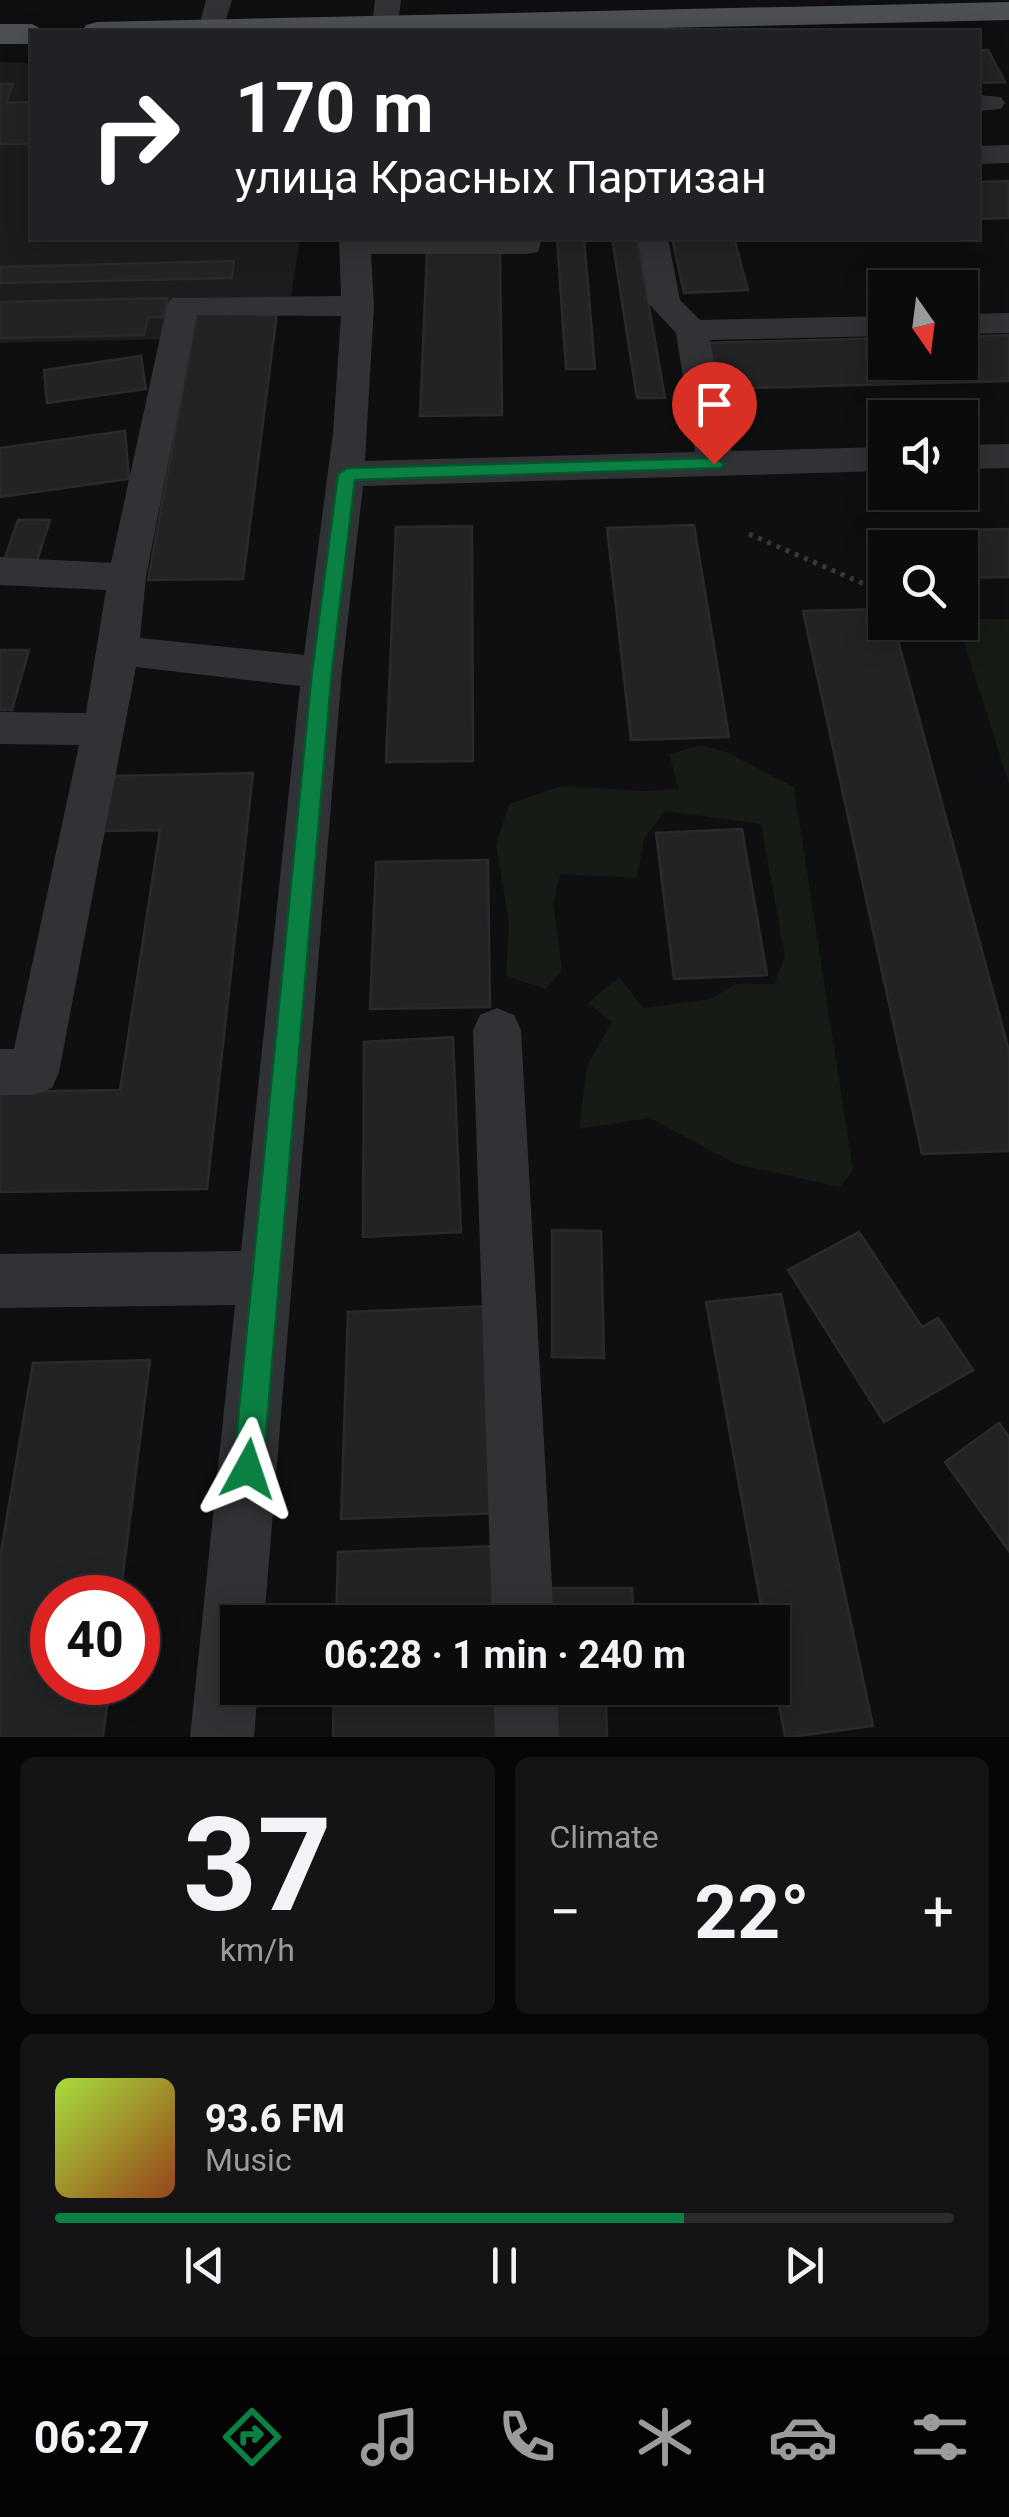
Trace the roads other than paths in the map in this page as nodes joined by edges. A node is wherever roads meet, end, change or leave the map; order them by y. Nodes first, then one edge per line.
1 (932, 6) edge
2 (890, 7) edge
3 (748, 9) edge
4 (1009, 11) edge
5 (215, 15) edge
6 (386, 20) edge
7 (629, 27) edge
8 (111, 30) edge
9 (0, 34) edge
10 (30, 34) edge
11 (1009, 154) edge
12 (980, 155) edge
13 (527, 240) edge
14 (653, 240) edge
15 (353, 242) edge
16 (358, 306) junction
17 (1009, 323) edge
18 (978, 324) edge
19 (868, 326) edge
20 (692, 330) junction
21 (1009, 456) edge
22 (978, 457) edge
23 (868, 459) edge
24 (714, 464) junction
25 (347, 474) junction
26 (0, 571) edge
27 (127, 577) junction
28 (119, 650) junction
29 (322, 671) junction
30 (0, 728) edge
31 (102, 729) junction
32 (497, 1030) dead end
33 (0, 1072) edge
34 (266, 1278) junction
35 (0, 1281) edge
36 (521, 1605) edge
37 (526, 1705) edge
38 (222, 1737) edge
39 (528, 1737) edge

1 - 2 main road
1 - 4 main road
2 - 3 main road
3 - 7 main road
5 - 6 main road
5 - 8 main road
6 - 7 main road
9 - 10 main road
11 - 12 street
13 - 15 street
14 - 20 street
15 - 16 street
16 - 25 street
16 - 27 street
17 - 18 street
19 - 20 street
20 - 24 street
21 - 22 street
23 - 24 street
24 - 25 street
25 - 29 street
26 - 27 street
27 - 28 street
28 - 29 street
28 - 31 street
29 - 34 street
30 - 31 street
31 - 33 street
32 - 36 street
34 - 35 street
34 - 38 street
37 - 39 street

